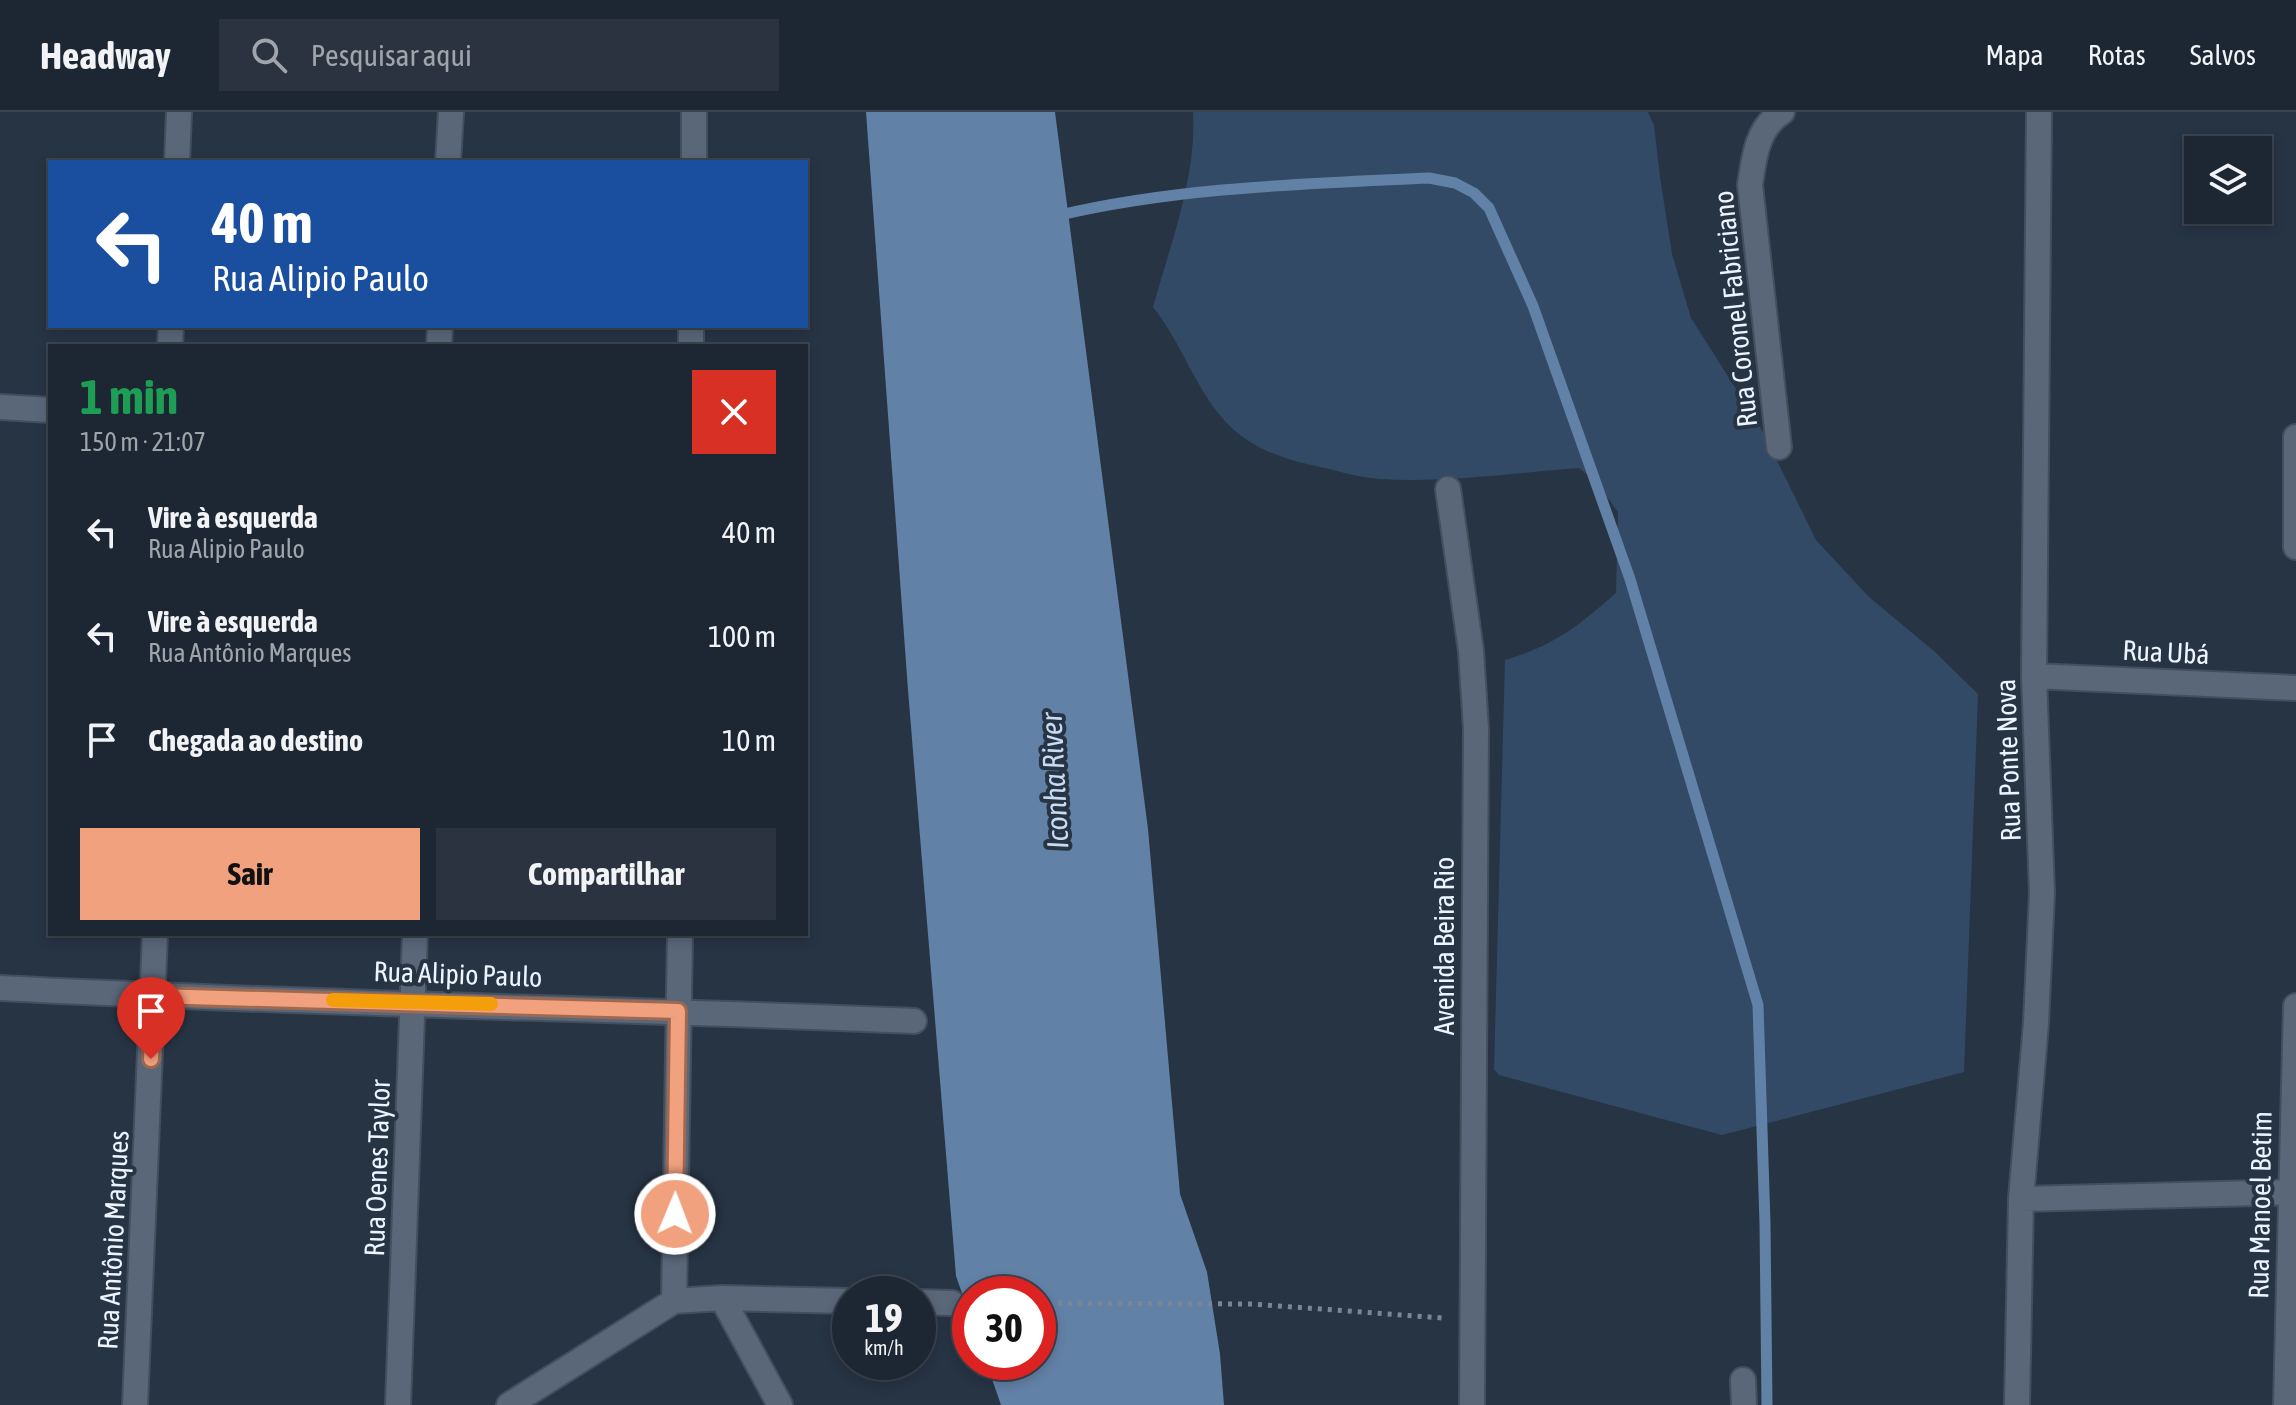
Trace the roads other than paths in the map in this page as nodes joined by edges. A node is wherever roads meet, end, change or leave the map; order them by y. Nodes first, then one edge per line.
1 (179, 112) edge
2 (451, 112) edge
3 (694, 112) edge
4 (2039, 112) edge
5 (1776, 116) edge
6 (177, 160) edge
7 (448, 160) edge
8 (694, 160) edge
9 (0, 407) edge
10 (48, 410) edge
11 (2296, 437) edge
12 (1779, 447) dead end
13 (1448, 489) dead end
14 (2296, 547) edge
15 (2034, 676) junction
16 (2296, 688) edge
17 (155, 936) edge
18 (415, 936) edge
19 (680, 936) edge
20 (0, 988) edge
21 (154, 996) junction
22 (412, 1002) junction
23 (2296, 1006) edge
24 (678, 1011) junction
25 (914, 1021) dead end
26 (2293, 1192) edge
27 (2021, 1199) junction
28 (722, 1298) junction
29 (674, 1301) junction
30 (832, 1301) edge
31 (936, 1303) edge
32 (952, 1303) dead end
33 (1743, 1380) dead end
34 (135, 1405) edge
35 (398, 1405) edge
36 (509, 1405) edge
37 (780, 1405) edge
38 (1472, 1405) edge
39 (1744, 1405) edge
40 (2017, 1405) edge
41 (2286, 1405) edge

1 - 6 street
2 - 7 street
3 - 8 street
4 - 15 street, Rua Ponte Nova
5 - 12 street, Rua Coronel Fabriciano
9 - 10 street
11 - 14 street
13 - 38 street, Avenida Beira Rio
15 - 16 street, Rua Ubá
15 - 27 street, Rua Ponte Nova
17 - 21 street, Rua Antônio Marques
18 - 22 street, Rua Oenes Taylor
19 - 24 street
20 - 21 street, Rua Alipio Paulo
21 - 22 street, Rua Alipio Paulo
21 - 34 street, Rua Antônio Marques
22 - 24 street, Rua Alipio Paulo
22 - 35 street, Rua Oenes Taylor
23 - 26 street, Rua Manoel Betim
24 - 25 street, Rua Alipio Paulo
24 - 29 street
26 - 27 street
26 - 41 street, Rua Manoel Betim
27 - 40 street, Rua Ponte Nova
28 - 29 street
28 - 30 street
28 - 37 street
29 - 36 street
31 - 32 street
33 - 39 street

